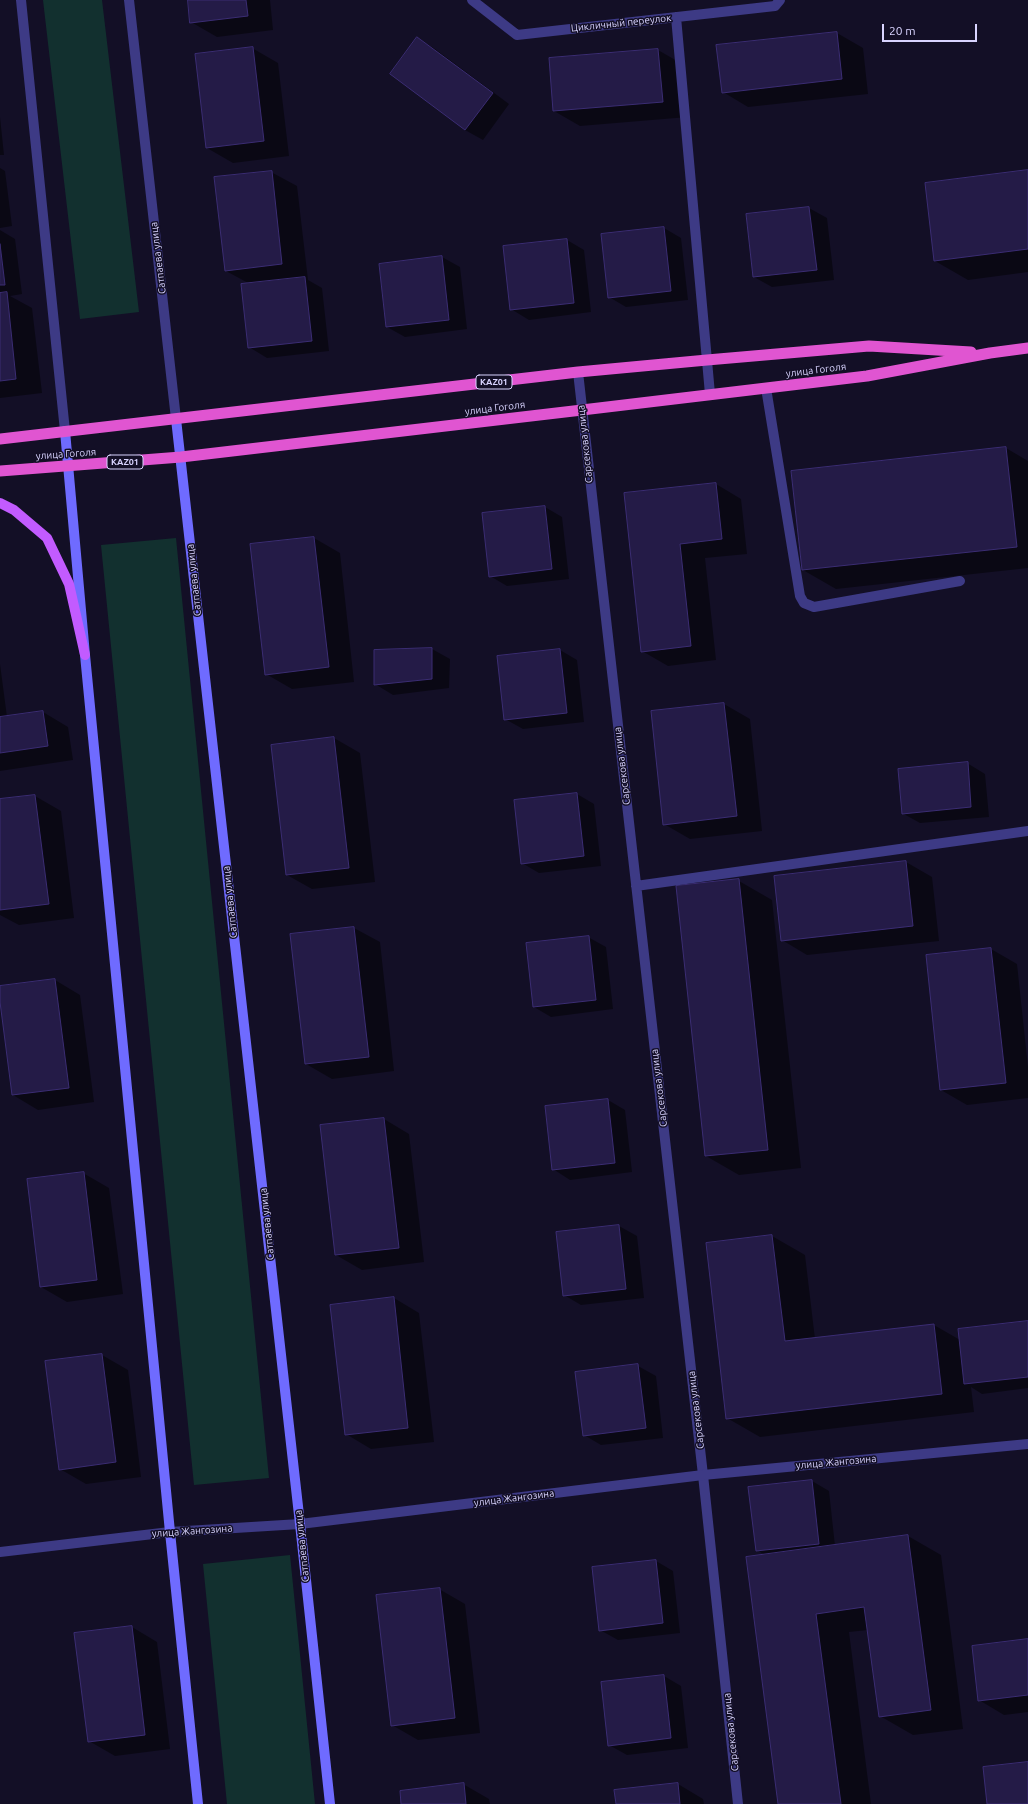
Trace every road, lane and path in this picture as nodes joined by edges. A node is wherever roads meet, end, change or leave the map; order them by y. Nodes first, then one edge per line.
1 (21, 0) edge
2 (129, 0) edge
3 (472, 0) edge
4 (780, 0) edge
5 (676, 17) junction
6 (1028, 348) edge
7 (990, 353) junction
8 (707, 360) junction
9 (578, 372) junction
10 (766, 388) junction
11 (710, 394) junction
12 (582, 410) junction
13 (176, 419) junction
14 (65, 431) junction
15 (0, 439) edge
16 (181, 457) junction
17 (70, 466) junction
18 (0, 471) edge
19 (0, 503) edge
20 (960, 581) dead end
21 (85, 655) junction
22 (1028, 831) edge
23 (636, 886) junction
24 (1028, 1444) edge
25 (703, 1475) junction
26 (300, 1524) junction
27 (170, 1532) junction
28 (0, 1552) edge
29 (198, 1804) edge
30 (330, 1804) edge
31 (738, 1804) edge

1 - 14 street
2 - 13 street, Сатпаева улица
3 - 5 street, Цикличный переулок
4 - 5 street, Цикличный переулок
5 - 8 street
6 - 7 highway, улица Гоголя / KАZ01
7 - 8 highway, улица Гоголя / KАZ01
7 - 10 highway, улица Гоголя / KАZ01
8 - 9 highway, улица Гоголя / KАZ01
8 - 11 street
9 - 12 street, Сарсекова улица
9 - 13 highway, улица Гоголя / KАZ01
10 - 11 highway, улица Гоголя / KАZ01
10 - 20 street
11 - 12 highway, улица Гоголя / KАZ01
12 - 16 highway, улица Гоголя / KАZ01
12 - 23 street, Сарсекова улица
13 - 14 highway, улица Гоголя / KАZ01
13 - 16 main road, Сатпаева улица
14 - 15 highway, улица Гоголя / KАZ01
14 - 17 main road
16 - 17 highway, улица Гоголя / KАZ01
16 - 26 main road, Сатпаева улица
17 - 18 highway, улица Гоголя / KАZ01
17 - 21 main road
19 - 21 main road
21 - 27 main road
22 - 23 street
23 - 25 street, Сарсекова улица
24 - 25 street, улица Жангозина
25 - 26 street, улица Жангозина
25 - 31 street, Сарсекова улица
26 - 27 street, улица Жангозина
26 - 30 main road, Сатпаева улица
27 - 28 street, улица Жангозина
27 - 29 main road

